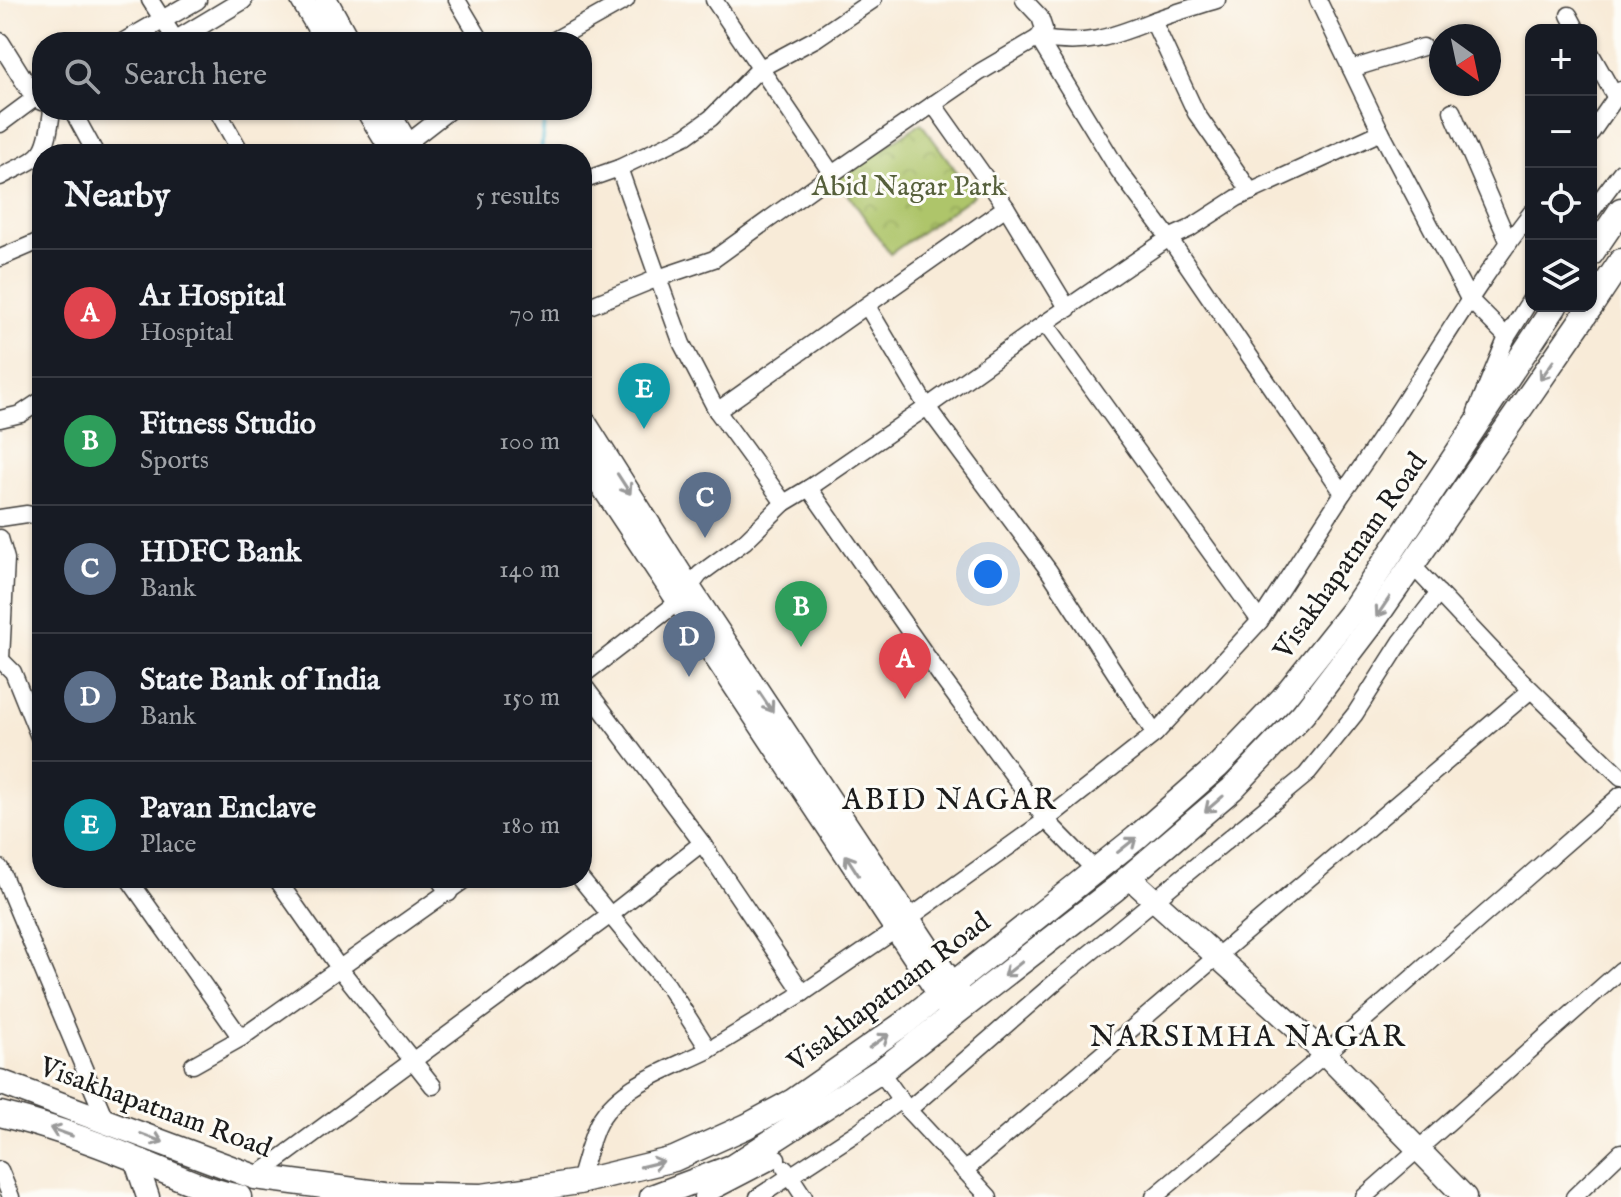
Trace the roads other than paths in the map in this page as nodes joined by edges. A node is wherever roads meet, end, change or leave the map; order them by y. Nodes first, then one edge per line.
1 (150, 0) edge
2 (197, 0) edge
3 (243, 0) edge
4 (302, 0) edge
5 (326, 0) edge
6 (457, 0) edge
7 (626, 0) edge
8 (714, 0) edge
9 (872, 0) edge
10 (1024, 0) edge
11 (1217, 0) edge
12 (1318, 0) edge
13 (162, 18) junction
14 (1153, 21) junction
15 (140, 32) edge
16 (170, 32) edge
17 (190, 32) edge
18 (321, 32) edge
19 (344, 32) edge
20 (476, 32) edge
21 (569, 32) edge
22 (1038, 38) junction
23 (0, 42) edge
24 (1423, 47) dead end
25 (1597, 63) edge
26 (759, 69) junction
27 (1351, 69) junction
28 (32, 87) edge
29 (1618, 94) edge
30 (32, 103) edge
31 (933, 104) junction
32 (1452, 111) dead end
33 (50, 120) edge
34 (77, 120) edge
35 (223, 120) edge
36 (375, 120) edge
37 (390, 120) edge
38 (438, 120) edge
39 (0, 124) edge
40 (1597, 124) edge
41 (1381, 132) junction
42 (46, 144) edge
43 (91, 144) edge
44 (236, 144) edge
45 (394, 144) edge
46 (398, 144) edge
47 (410, 144) edge
48 (32, 160) edge
49 (619, 168) junction
50 (1621, 172) edge
51 (832, 174) junction
52 (0, 177) edge
53 (592, 177) edge
54 (1251, 192) junction
55 (1597, 204) edge
56 (1006, 207) junction
57 (1621, 210) edge
58 (1525, 221) edge
59 (1169, 238) junction
60 (1509, 243) junction
61 (32, 244) edge
62 (1597, 245) edge
63 (0, 258) edge
64 (1621, 261) edge
65 (658, 278) junction
66 (1597, 297) edge
67 (1469, 299) junction
68 (592, 305) edge
69 (867, 306) junction
70 (1525, 308) edge
71 (1068, 309) junction
72 (1551, 312) edge
73 (1587, 312) edge
74 (1045, 323) junction
75 (1507, 337) junction
76 (32, 407) edge
77 (927, 407) junction
78 (717, 411) junction
79 (0, 419) edge
80 (592, 435) edge
81 (1463, 444) junction
82 (592, 470) edge
83 (809, 488) junction
84 (1343, 493) junction
85 (784, 503) junction
86 (32, 515) edge
87 (0, 518) edge
88 (0, 538) edge
89 (1412, 565) junction
90 (1439, 593) junction
91 (684, 595) junction
92 (1260, 621) junction
93 (0, 659) edge
94 (592, 668) edge
95 (1531, 690) junction
96 (592, 696) edge
97 (32, 719) edge
98 (1155, 734) junction
99 (1620, 775) edge
100 (1621, 795) edge
101 (1046, 820) junction
102 (702, 843) junction
103 (0, 868) edge
104 (1096, 871) junction
105 (1129, 877) junction
106 (135, 888) edge
107 (283, 888) edge
108 (445, 888) edge
109 (455, 888) edge
110 (588, 888) edge
111 (449, 893) junction
112 (1155, 900) junction
113 (609, 916) junction
114 (901, 925) junction
115 (1217, 956) junction
116 (340, 969) junction
117 (1621, 970) edge
118 (944, 990) junction
119 (803, 993) junction
120 (960, 1010) junction
121 (241, 1038) junction
122 (709, 1050) junction
123 (1325, 1054) junction
124 (413, 1059) junction
125 (193, 1065) dead end
126 (880, 1071) junction
127 (0, 1082) edge
128 (433, 1086) dead end
129 (904, 1105) junction
130 (0, 1114) edge
131 (106, 1121) junction
132 (1420, 1148) junction
133 (773, 1151) junction
134 (135, 1159) junction
135 (1618, 1161) edge
136 (0, 1170) edge
137 (964, 1171) junction
138 (790, 1176) junction
139 (255, 1177) junction
140 (579, 1182) junction
141 (11, 1197) edge
142 (148, 1197) edge
143 (239, 1197) edge
144 (652, 1197) edge
145 (702, 1197) edge
146 (758, 1197) edge
147 (804, 1197) edge
148 (989, 1197) edge
149 (1154, 1197) edge
150 (1364, 1197) edge
151 (1465, 1197) edge
152 (1574, 1197) edge

1 - 13 street
2 - 13 street
3 - 17 street
4 - 18 main road
5 - 19 main road
6 - 20 street
7 - 21 street
8 - 26 street
9 - 26 street
10 - 22 street
11 - 14 street
12 - 27 street
13 - 15 street
13 - 16 street
14 - 22 street
14 - 54 street
22 - 31 street
22 - 59 street
23 - 28 street
24 - 27 street
25 - 29 street
26 - 49 street
26 - 51 street
27 - 41 street
29 - 40 street
30 - 39 street
31 - 51 street
31 - 56 street
32 - 60 street
33 - 42 street
34 - 43 street
35 - 44 street
36 - 45 main road
37 - 46 main road
38 - 47 street
41 - 54 street
41 - 67 street
48 - 52 street
49 - 53 street
49 - 65 street
50 - 55 street
51 - 65 street
54 - 59 street
56 - 69 street
56 - 71 street
57 - 62 main road
58 - 60 street
59 - 71 street
59 - 84 street
60 - 67 street
61 - 63 street
64 - 66 main road
65 - 68 street
65 - 78 street
67 - 75 street
67 - 84 street
69 - 77 street
69 - 78 street
70 - 75 street
71 - 74 street
72 - 81 main road, Visakhapatnam Road
73 -> 89 main road
74 - 77 street
74 - 92 street
75 - 81 street
76 - 79 street
77 - 83 street
77 - 98 street
78 - 85 street
80 -> 91 main road
104 -> 81 main road, Visakhapatnam Road
82 - 91 main road
83 - 85 street
83 - 101 street
84 - 92 street
85 - 91 street
86 - 87 street
88 - 93 street
89 - 90 street
89 -> 105 main road
90 - 95 street
90 - 112 street
91 - 94 street
91 - 114 main road
92 - 98 street
93 - 97 street
95 - 99 street
95 - 115 street
96 - 102 street
98 - 101 street
100 - 123 street
101 - 104 street
101 - 114 street
102 - 113 street
102 - 119 street
103 - 131 street
104 - 118 main road, Visakhapatnam Road
105 - 112 main road
105 -> 120 main road
106 - 121 street
107 - 116 street
108 - 111 street
109 - 111 street
110 - 113 street
111 - 116 street
112 - 115 main road
112 - 129 street
113 - 122 street
113 - 124 street
114 - 118 main road
114 - 119 street
115 - 123 main road
115 - 137 street
116 - 121 street
116 - 124 street
117 - 132 street
118 - 120 main road
140 -> 118 main road, Visakhapatnam Road
119 - 122 street
120 - 126 main road
121 - 125 street
122 - 140 street
123 - 132 main road
123 - 149 street
124 - 128 street
124 - 139 street
126 - 129 street
126 - 133 main road
127 - 131 main road, Visakhapatnam Road
129 - 137 street
129 - 138 street
134 -> 130 main road
131 -> 139 main road, Visakhapatnam Road
132 - 150 street
132 - 151 main road
133 - 138 street
133 - 144 main road
133 - 145 street
134 - 142 main road
134 - 143 main road
135 - 152 street
136 - 141 street
137 - 148 street
138 - 146 street
138 - 147 street
139 - 140 main road, Visakhapatnam Road

